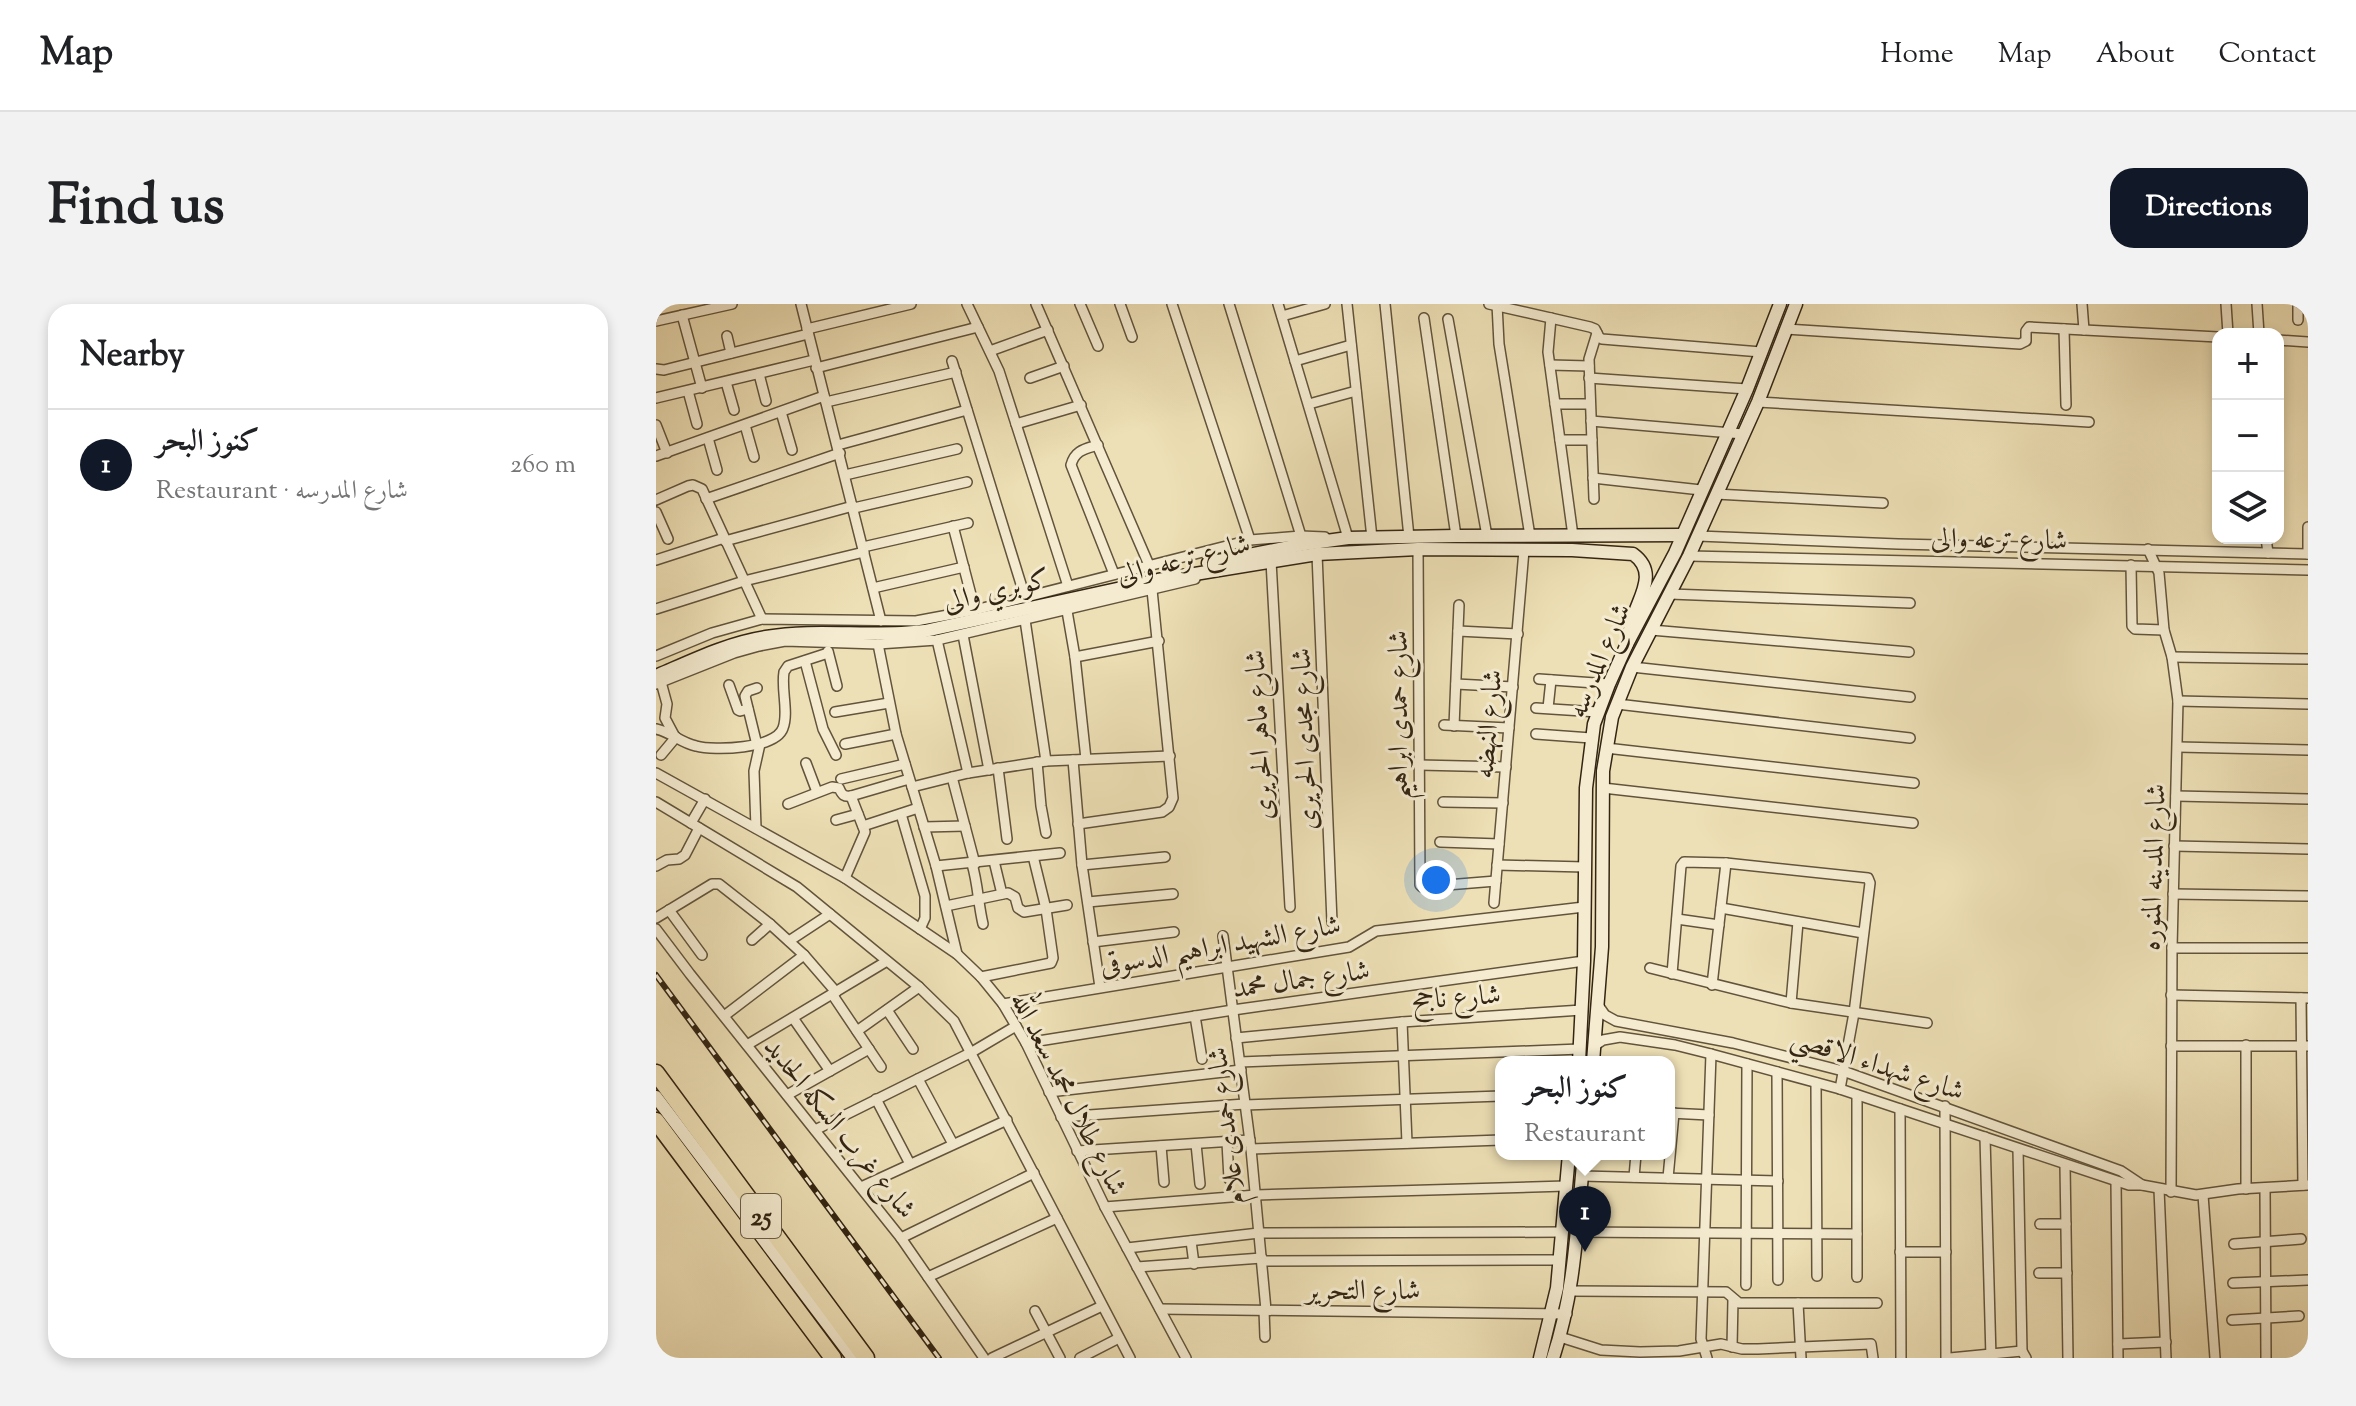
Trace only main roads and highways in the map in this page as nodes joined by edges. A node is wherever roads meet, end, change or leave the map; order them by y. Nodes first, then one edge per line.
1 (1780, 304) edge
2 (1796, 304) edge
3 (1682, 535) junction
4 (1348, 538) joint
5 (1248, 564) joint
6 (1627, 644) junction
7 (657, 679) edge
8 (1587, 769) junction
9 (1603, 771) junction
10 (1580, 1056) edge
11 (1593, 1056) edge
12 (656, 1073) edge
13 (656, 1084) edge
14 (656, 1097) edge
15 (656, 1121) edge
16 (1568, 1160) edge
17 (1583, 1160) edge
18 (797, 1265) junction
19 (833, 1358) edge
20 (853, 1358) edge
21 (866, 1358) edge
22 (1540, 1358) edge
23 (1553, 1358) edge

1 - 3 main road, شارع المدرسه
2 - 9 main road, شارع المدرسه
3 - 4 main road, شارع ترعه والى
3 - 6 main road, شارع المدرسه
4 - 7 main road, كوبري والى
5 - 6 main road, شارع ترعه والى
5 - 7 main road, كوبري والى
6 - 8 main road, شارع المدرسه
8 - 9 main road
8 - 10 main road, شارع المدرسه
9 - 11 main road, شارع المدرسه
12 - 18 highway, 25
13 - 18 main road
14 - 20 main road
15 - 19 highway, 25
16 - 22 main road
17 - 23 main road
18 - 21 highway, 25

